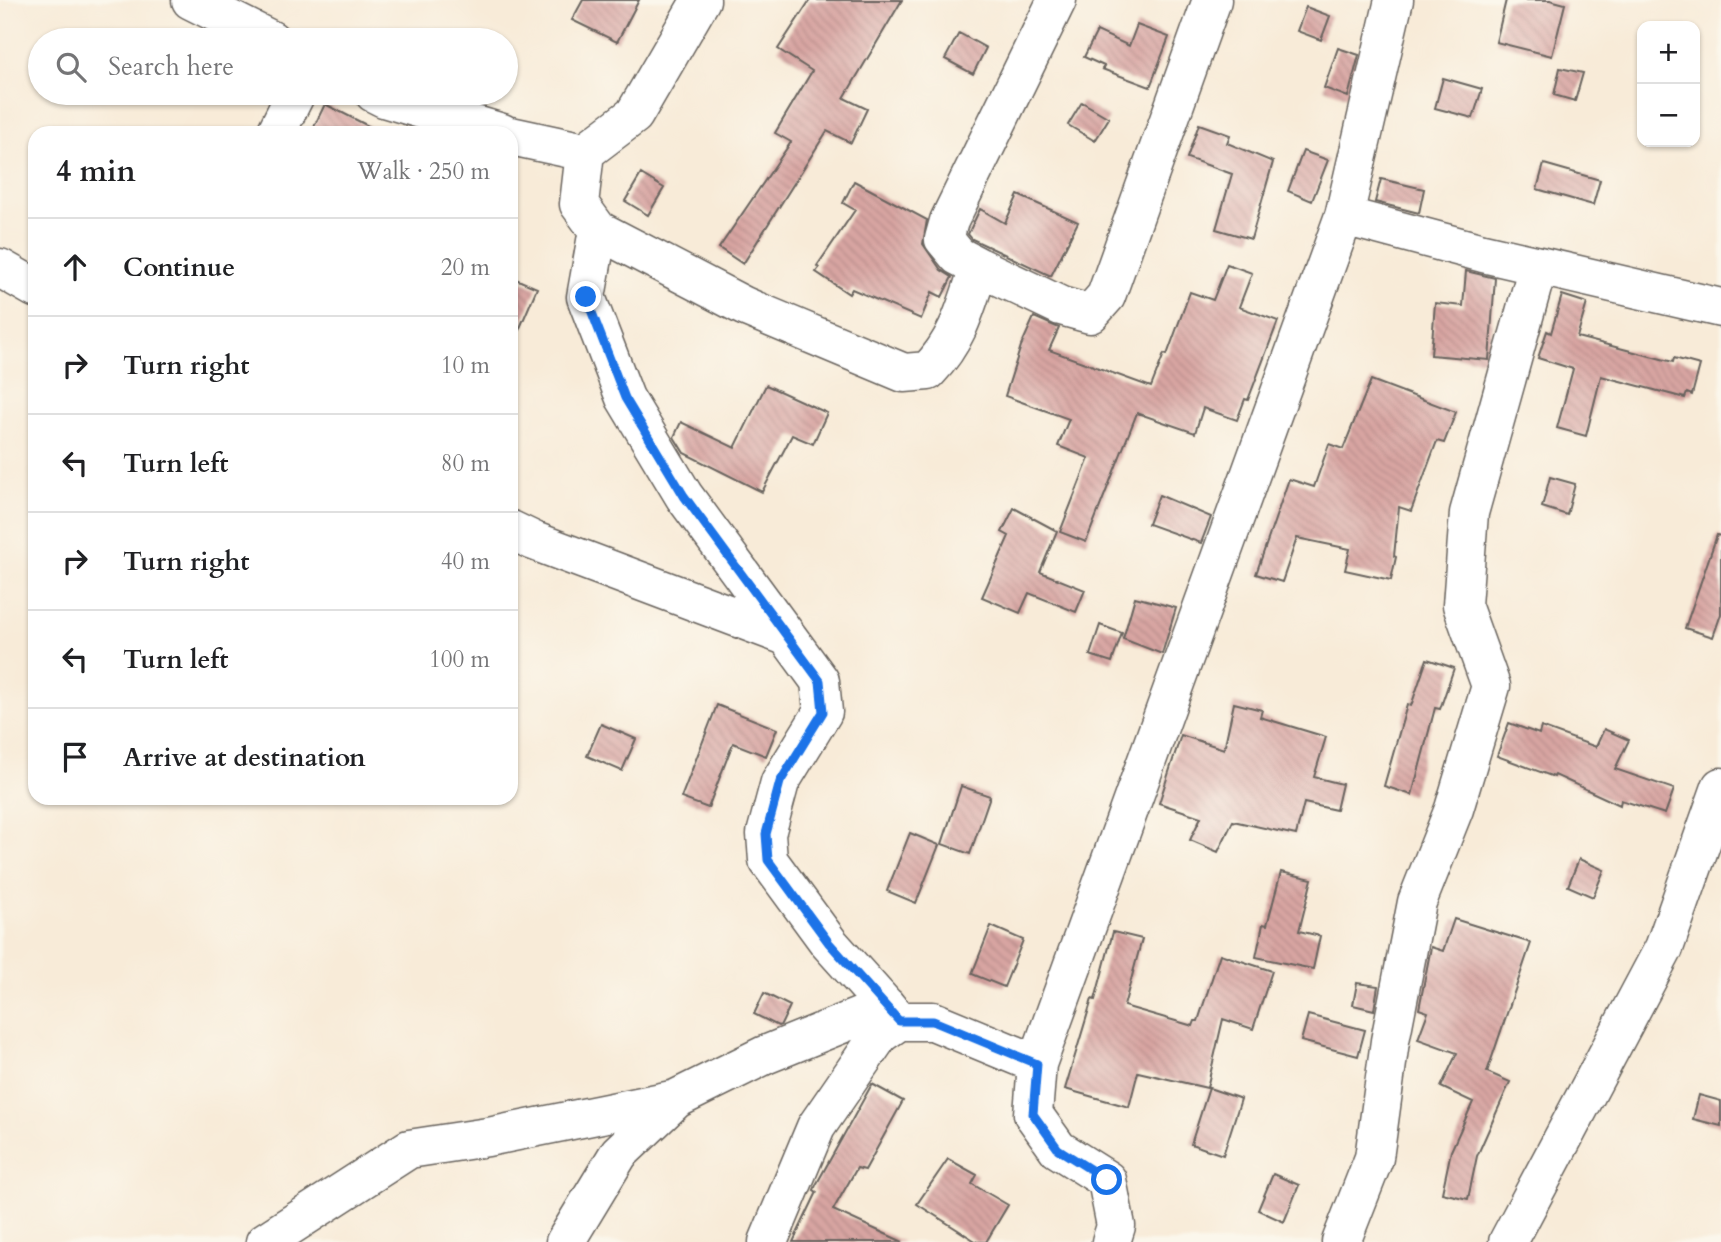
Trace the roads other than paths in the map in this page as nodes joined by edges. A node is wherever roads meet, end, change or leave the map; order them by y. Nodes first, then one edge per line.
1 (191, 0) edge
2 (701, 0) edge
3 (1057, 0) edge
4 (1212, 0) edge
5 (1394, 0) edge
6 (247, 28) edge
7 (290, 105) edge
8 (408, 105) edge
9 (280, 126) edge
10 (478, 126) edge
11 (518, 138) edge
12 (585, 152) junction
13 (1344, 216) junction
14 (598, 230) junction
15 (1538, 266) junction
16 (979, 267) junction
17 (0, 268) edge
18 (28, 284) edge
19 (1721, 308) edge
20 (518, 533) edge
21 (786, 636) junction
22 (1721, 787) edge
23 (1705, 878) edge
24 (892, 1013) junction
25 (1037, 1064) junction
26 (676, 1099) junction
27 (265, 1242) edge
28 (565, 1242) edge
29 (768, 1242) edge
30 (1111, 1242) edge
31 (1341, 1242) edge
32 (1508, 1242) edge

1 - 6 street
2 - 12 street
3 - 16 street
4 - 16 street
5 - 13 street
7 - 9 street
8 - 10 street
11 - 12 street
12 - 14 street
13 - 15 street
13 - 25 street
14 - 16 street
14 - 21 street
15 - 19 street
15 - 31 street
17 - 18 street
20 - 21 street
21 - 24 street
22 - 23 street
23 - 32 street
24 - 25 street
24 - 26 street
24 - 29 street
25 - 30 street
26 - 27 street
26 - 28 street

